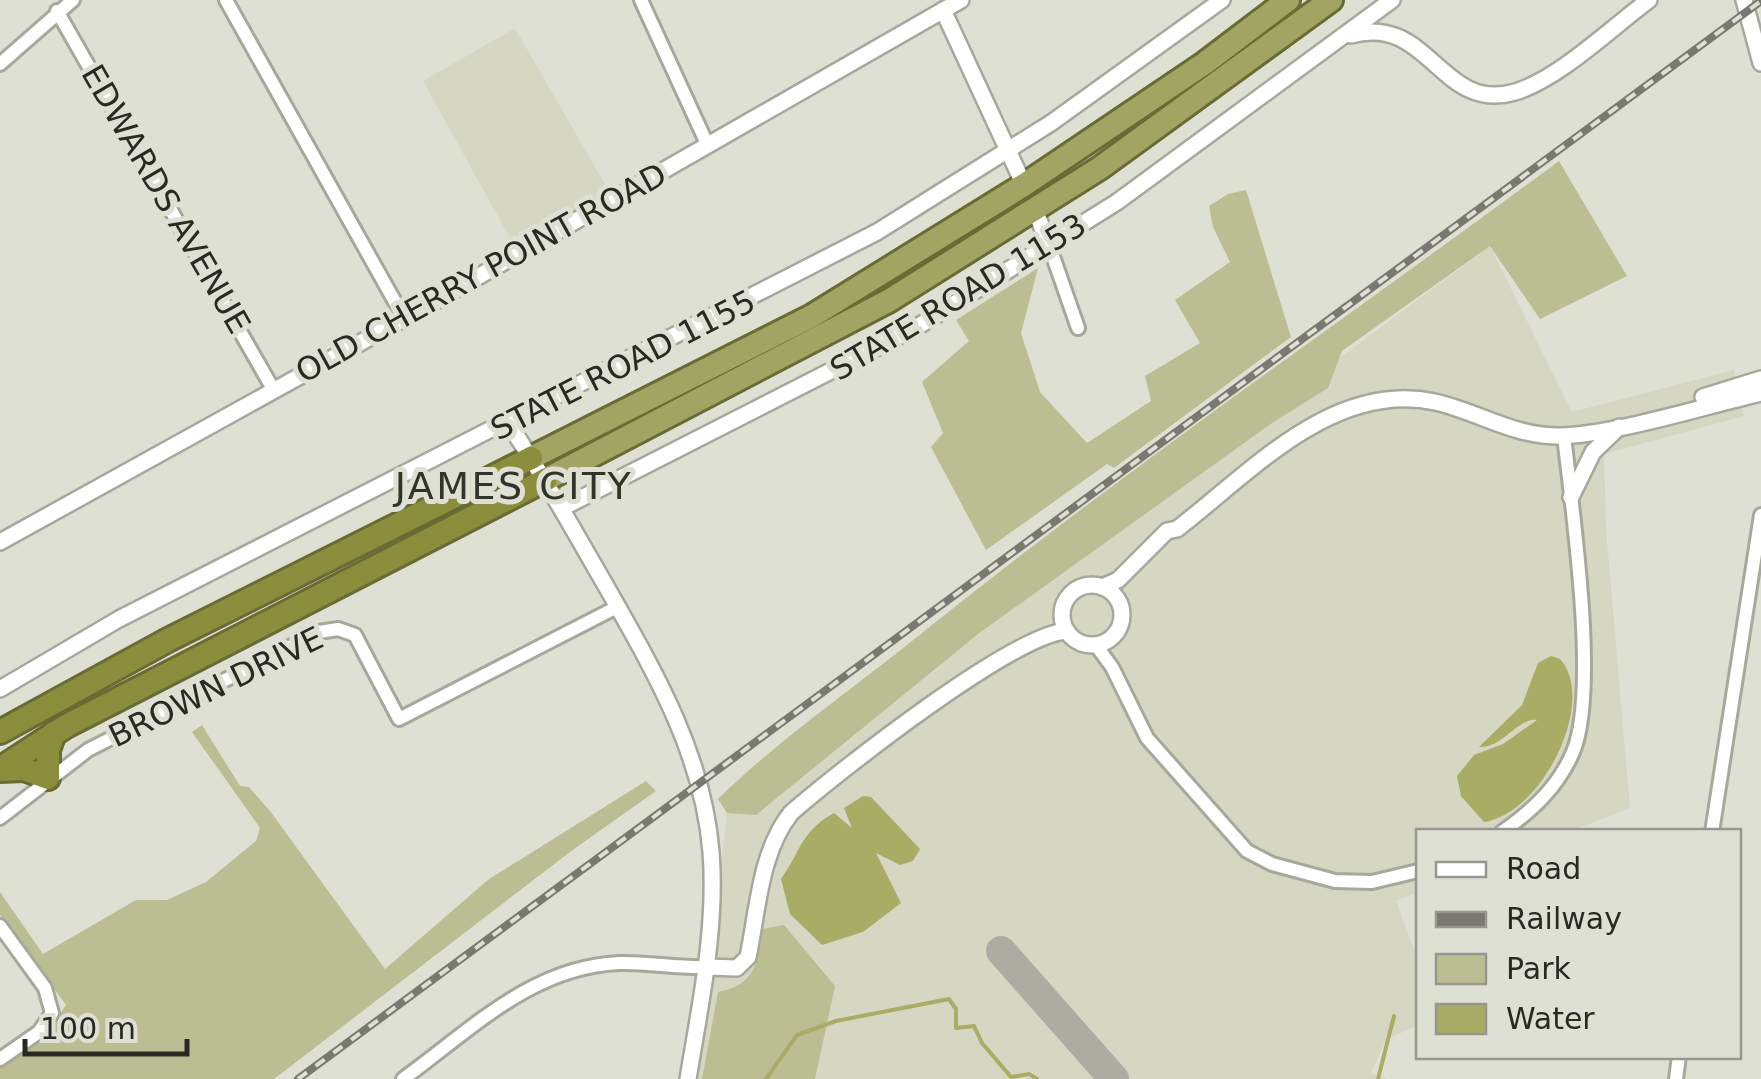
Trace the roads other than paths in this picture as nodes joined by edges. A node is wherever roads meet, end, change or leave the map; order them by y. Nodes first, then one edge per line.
1 (73, 0) edge
2 (226, 0) edge
3 (641, 0) edge
4 (961, 0) edge
5 (1222, 0) edge
6 (1288, 0) edge
7 (1331, 0) edge
8 (1392, 0) edge
9 (1649, 0) edge
10 (1744, 0) edge
11 (941, 5) edge
12 (57, 11) junction
13 (1330, 46) junction
14 (1761, 63) edge
15 (0, 64) edge
16 (708, 146) junction
17 (1010, 150) junction
18 (1024, 185) junction
19 (1035, 210) junction
20 (1049, 245) junction
21 (404, 318) junction
22 (1078, 328) dead end
23 (1761, 378) edge
24 (273, 388) junction
25 (1761, 394) edge
26 (1678, 412) junction
27 (508, 423) junction
28 (1622, 424) junction
29 (1564, 436) junction
30 (531, 458) junction
31 (545, 480) junction
32 (1571, 496) junction
33 (562, 508) junction
34 (1761, 515) edge
35 (1176, 529) junction
36 (0, 542) edge
37 (1102, 586) junction
38 (1119, 603) junction
39 (618, 607) junction
40 (1063, 608) junction
41 (1067, 631) junction
42 (1095, 644) junction
43 (978, 672) junction
44 (0, 689) edge
45 (41, 705) junction
46 (0, 707) edge
47 (0, 732) edge
48 (54, 733) junction
49 (0, 769) edge
50 (48, 778) junction
51 (0, 818) edge
52 (1506, 829) edge
53 (1712, 829) edge
54 (1416, 871) edge
55 (0, 926) edge
56 (705, 967) junction
57 (0, 1059) edge
58 (403, 1079) edge
59 (688, 1079) edge

1 - 12 street
2 - 21 street
3 - 16 street
4 - 11 street, OLD CHERRY POINT ROAD
5 - 17 street, STATE ROAD 1155
6 - 18 highway
7 - 19 highway
8 - 13 street, STATE ROAD 1153
9 - 13 street, STATE ROAD 1153
10 - 14 street
11 - 16 street, OLD CHERRY POINT ROAD
11 - 17 street
12 - 15 street
12 - 24 street, EDWARDS AVENUE
13 - 20 street, STATE ROAD 1153
16 - 21 street, OLD CHERRY POINT ROAD
17 - 18 street
17 - 27 street, STATE ROAD 1155
18 - 30 highway
19 - 20 street
19 - 31 highway
20 - 22 street
20 - 33 street, STATE ROAD 1153
21 - 24 street, OLD CHERRY POINT ROAD
23 - 26 street
24 - 36 street, OLD CHERRY POINT ROAD
25 - 26 street
26 - 28 street
27 - 30 street
27 - 44 street, STATE ROAD 1155
28 - 29 street
28 - 32 street
29 - 32 street
29 - 35 street
30 - 31 street
30 - 45 highway
31 - 33 street
31 - 48 highway
32 - 52 street
33 - 39 street
34 - 53 street
35 - 37 street
35 - 38 street
37 - 38 street
37 - 40 street
38 - 42 street
39 - 50 street, BROWN DRIVE
39 - 56 street
40 - 41 street
40 - 43 street
41 - 42 street
41 - 43 street
42 - 54 street
43 - 56 street
45 - 46 highway
45 - 47 highway
48 - 49 highway
48 - 50 highway
49 - 50 highway
50 - 51 street, BROWN DRIVE
55 - 57 street
56 - 58 street
56 - 59 street

